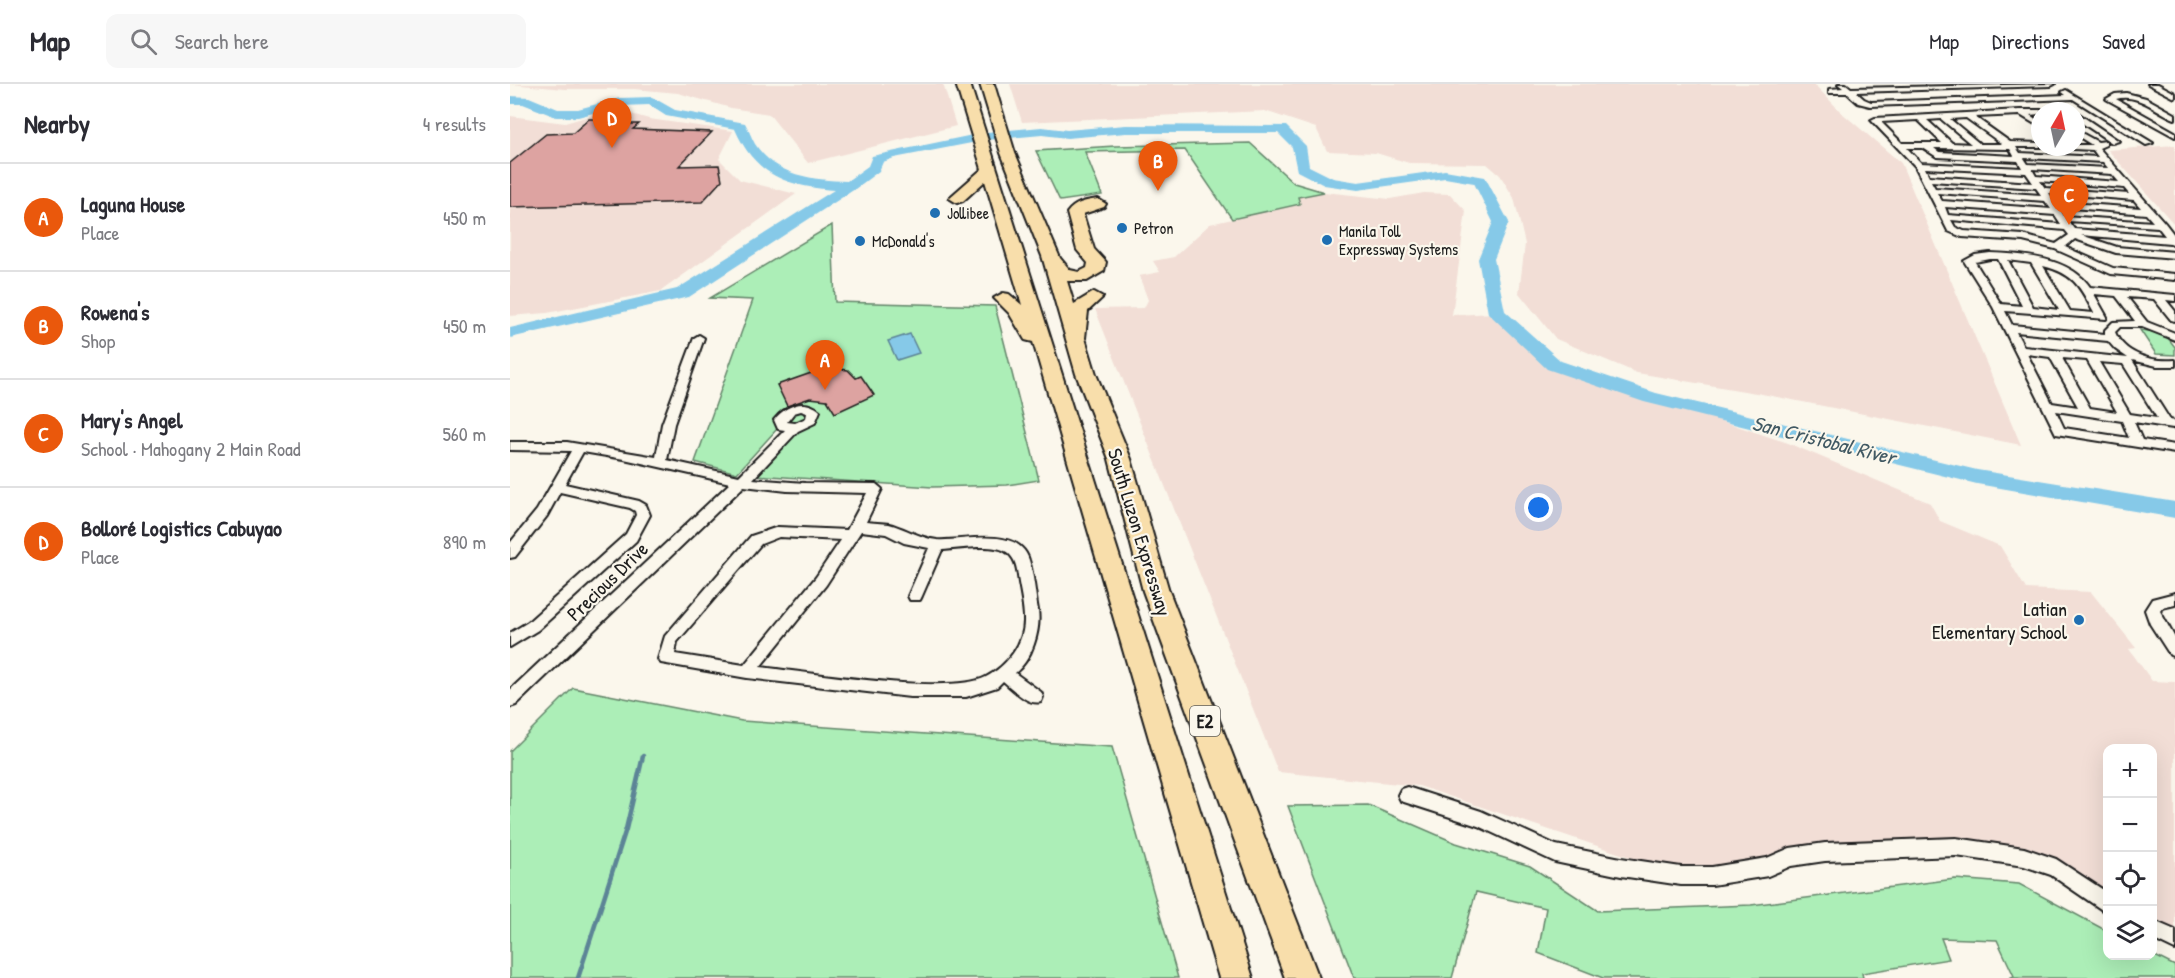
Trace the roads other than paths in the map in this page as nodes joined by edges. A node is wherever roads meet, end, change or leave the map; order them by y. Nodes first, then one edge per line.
1 (963, 84) edge
2 (987, 84) edge
3 (1842, 84) edge
4 (2053, 84) edge
5 (2152, 84) edge
6 (2163, 89) junction
7 (2175, 89) edge
8 (1832, 91) dead end
9 (1850, 91) junction
10 (2175, 96) edge
11 (2073, 97) junction
12 (2020, 112) junction
13 (2031, 112) edge
14 (2136, 114) junction
15 (1968, 116) junction
16 (2106, 116) junction
17 (1943, 117) junction
18 (2175, 117) edge
19 (1920, 118) junction
20 (1899, 119) junction
21 (2031, 119) edge
22 (2085, 122) edge
23 (1909, 128) dead end
24 (2175, 135) edge
25 (2085, 138) edge
26 (2149, 143) dead end
27 (1923, 144) junction
28 (1948, 144) junction
29 (1900, 145) junction
30 (1977, 146) junction
31 (2096, 146) junction
32 (2085, 147) edge
33 (2038, 156) edge
34 (2104, 160) junction
35 (987, 164) junction
36 (1919, 165) junction
37 (2112, 171) junction
38 (1926, 178) junction
39 (2034, 179) junction
40 (2124, 184) junction
41 (1932, 190) junction
42 (2136, 197) junction
43 (957, 198) dead end
44 (1098, 204) dead end
45 (1939, 204) junction
46 (2149, 211) junction
47 (1945, 217) junction
48 (2162, 225) junction
49 (2070, 231) junction
50 (2174, 241) edge
51 (2058, 247) junction
52 (2175, 255) edge
53 (1050, 256) junction
54 (2002, 257) junction
55 (2034, 260) junction
56 (2175, 277) edge
57 (2085, 290) junction
58 (2119, 293) junction
59 (1094, 297) dead end
60 (2158, 297) junction
61 (1003, 298) dead end
62 (2175, 298) edge
63 (1998, 307) junction
64 (2029, 310) junction
65 (2067, 314) junction
66 (2175, 318) edge
67 (2143, 324) junction
68 (2009, 328) junction
69 (2175, 337) edge
70 (699, 338) dead end
71 (2110, 338) junction
72 (1078, 347) junction
73 (2018, 350) junction
74 (1046, 351) junction
75 (2054, 354) junction
76 (2091, 358) junction
77 (2171, 363) edge
78 (2175, 375) edge
79 (2047, 406) junction
80 (2086, 411) junction
81 (2127, 419) junction
82 (2171, 423) edge
83 (789, 427) dead end
84 (2139, 444) junction
85 (510, 446) edge
86 (579, 448) junction
87 (2175, 449) edge
88 (661, 460) junction
89 (736, 484) junction
90 (558, 487) junction
91 (854, 530) junction
92 (937, 545) junction
93 (510, 553) edge
94 (915, 596) dead end
95 (2175, 599) edge
96 (510, 642) edge
97 (2175, 651) edge
98 (747, 672) junction
99 (1004, 673) junction
100 (1035, 697) dead end
101 (510, 700) edge
102 (1407, 795) dead end
103 (1197, 854) junction
104 (2103, 902) edge
105 (2157, 931) edge
106 (2175, 940) edge
107 (1221, 978) edge
108 (1236, 978) edge
109 (1302, 978) edge

1 - 35 highway, South Luzon Expressway / E2
2 - 53 highway, South Luzon Expressway / E2
3 - 9 street
4 - 9 street
4 - 11 street
5 - 6 street
6 - 7 street
6 - 10 street
8 - 9 street
9 - 11 street
11 - 16 street
12 - 13 street
12 - 15 street
12 - 21 street
14 - 16 street
14 - 18 street
14 - 24 street
15 - 17 street
15 - 39 street
16 - 26 street
17 - 19 street
17 - 30 street
19 - 20 street
19 - 28 street
20 - 23 street
20 - 29 street
22 - 31 street
25 - 31 street
27 - 28 street
27 - 29 street
27 - 39 street
28 - 30 street
29 - 36 street
30 - 39 street
31 - 32 street
31 - 34 street
33 - 39 street
34 - 37 street
34 - 39 street
35 - 43 highway
35 - 74 highway, South Luzon Expressway / E2
36 - 38 street
36 - 39 street
37 - 39 street
37 - 40 street
38 - 39 street
38 - 41 street
39 - 40 street
39 - 41 street
39 - 42 street
39 - 45 street
39 - 46 street
39 - 48 street
39 - 49 street
40 - 42 street
41 - 45 street
42 - 46 street
44 - 53 highway
45 - 47 street
46 - 48 street
47 - 49 street
47 - 51 street
48 - 50 street
49 - 50 street
49 - 51 street
49 - 52 street
51 - 56 street
53 - 72 highway, South Luzon Expressway / E2
54 - 55 street
54 - 63 street
54 - 64 street
55 - 57 street
55 - 65 street
57 - 58 street
57 - 65 street
58 - 60 street
58 - 67 street
59 - 72 highway
60 - 62 street
60 - 66 street
61 - 74 highway
63 - 64 street
63 - 68 street
64 - 65 street
67 - 69 street
67 - 71 street
68 - 71 street
68 - 73 street
70 - 88 street
71 - 77 street
72 - 109 highway, South Luzon Expressway / E2
73 - 75 street
73 - 79 street
74 - 103 highway, South Luzon Expressway / E2
75 - 76 street
75 - 80 street
76 - 81 street
76 - 82 street
77 - 78 street
79 - 80 street
79 - 84 street
80 - 81 street
81 - 82 street
81 - 84 street
83 - 89 street, Precious Drive
84 - 87 street
85 - 86 street
86 - 88 street
86 - 90 street
88 - 89 street
89 - 91 street
89 - 101 street, Precious Drive
90 - 93 street
90 - 96 street
91 - 92 street
91 - 98 street
91 - 98 street
92 - 94 street
92 - 99 street
95 - 97 street
98 - 99 street
99 - 100 street
102 - 104 street
103 - 107 highway
103 - 108 highway, South Luzon Expressway / E2
105 - 106 street

